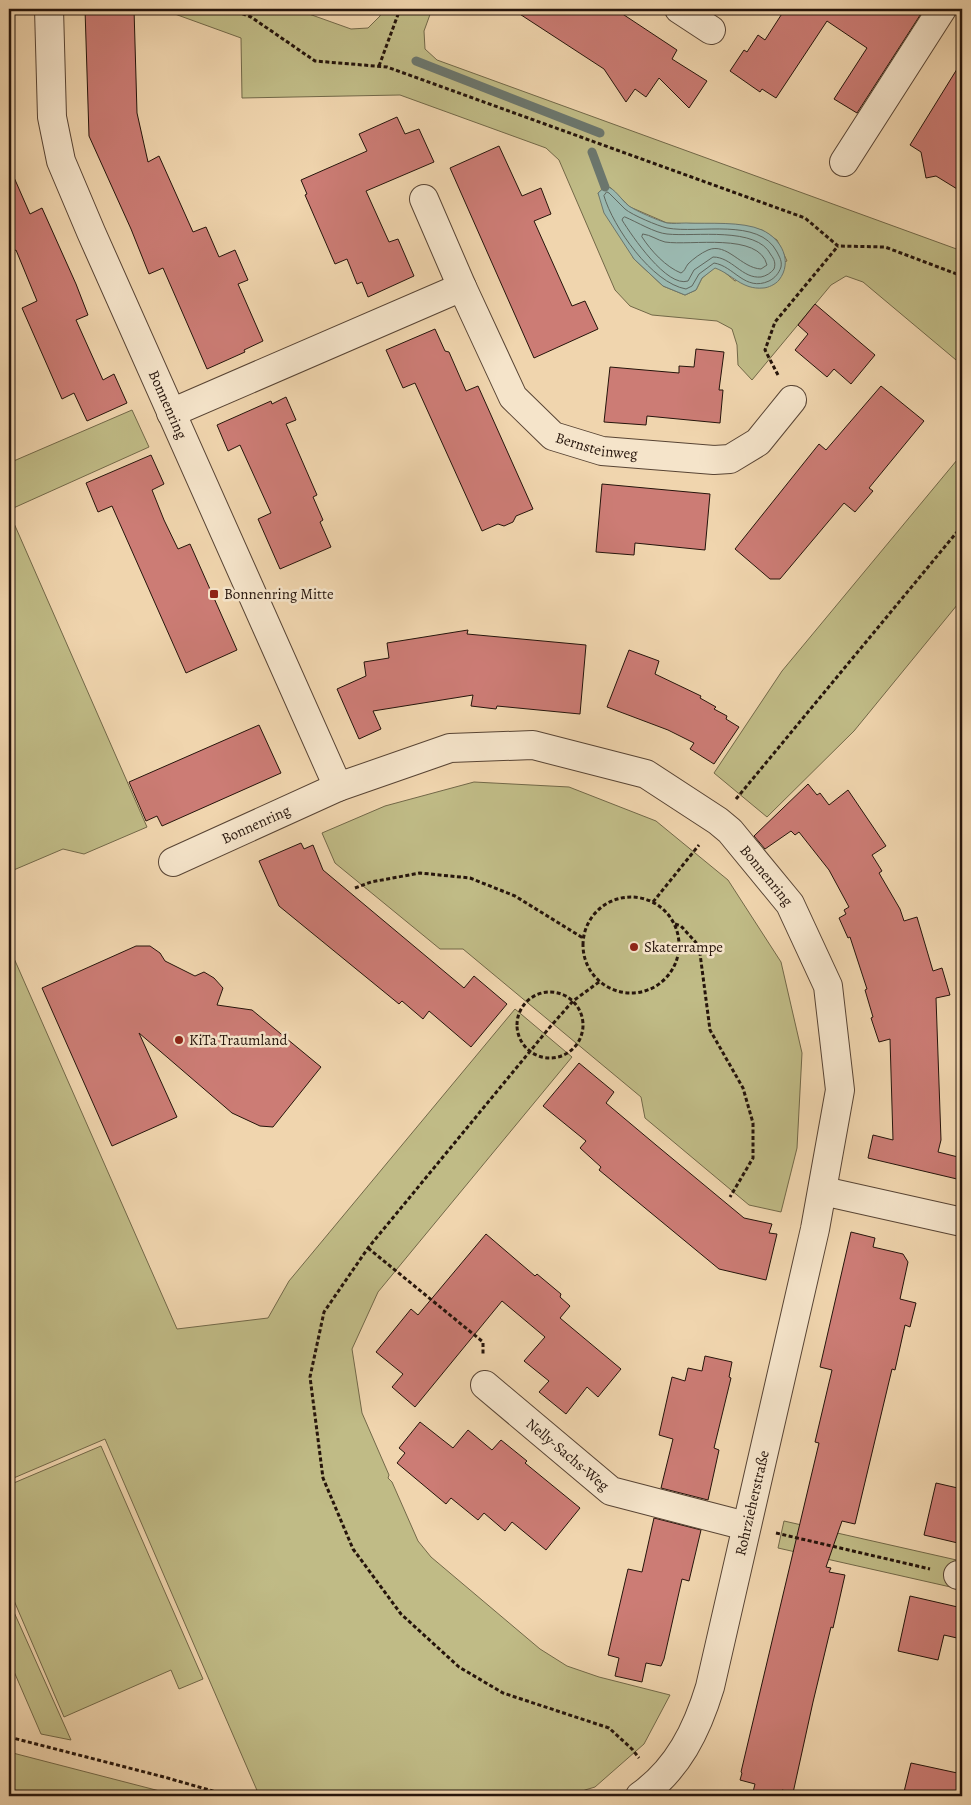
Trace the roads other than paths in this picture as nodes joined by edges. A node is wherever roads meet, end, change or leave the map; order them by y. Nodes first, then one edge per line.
1 (48, 9) edge
2 (679, 9) edge
3 (942, 9) edge
4 (711, 30) dead end
5 (844, 162) dead end
6 (424, 199) dead end
7 (462, 287) junction
8 (792, 400) road end
9 (171, 412) junction
10 (338, 787) junction
11 (173, 862) dead end
12 (823, 1191) junction
13 (962, 1222) edge
14 (485, 1385) road end
15 (746, 1526) junction
16 (649, 1789) edge

1 - 9 street, Bonnenring
2 - 4 street
3 - 5 street
6 - 7 street, Bernsteinweg
7 - 8 street, Bernsteinweg
7 - 9 street
9 - 10 street, Bonnenring
10 - 11 street, Bonnenring
10 - 12 street, Bonnenring
12 - 13 street
12 - 15 street, Rohrzieherstraße
14 - 15 street, Nelly-Sachs-Weg
15 - 16 street, Rohrzieherstraße

